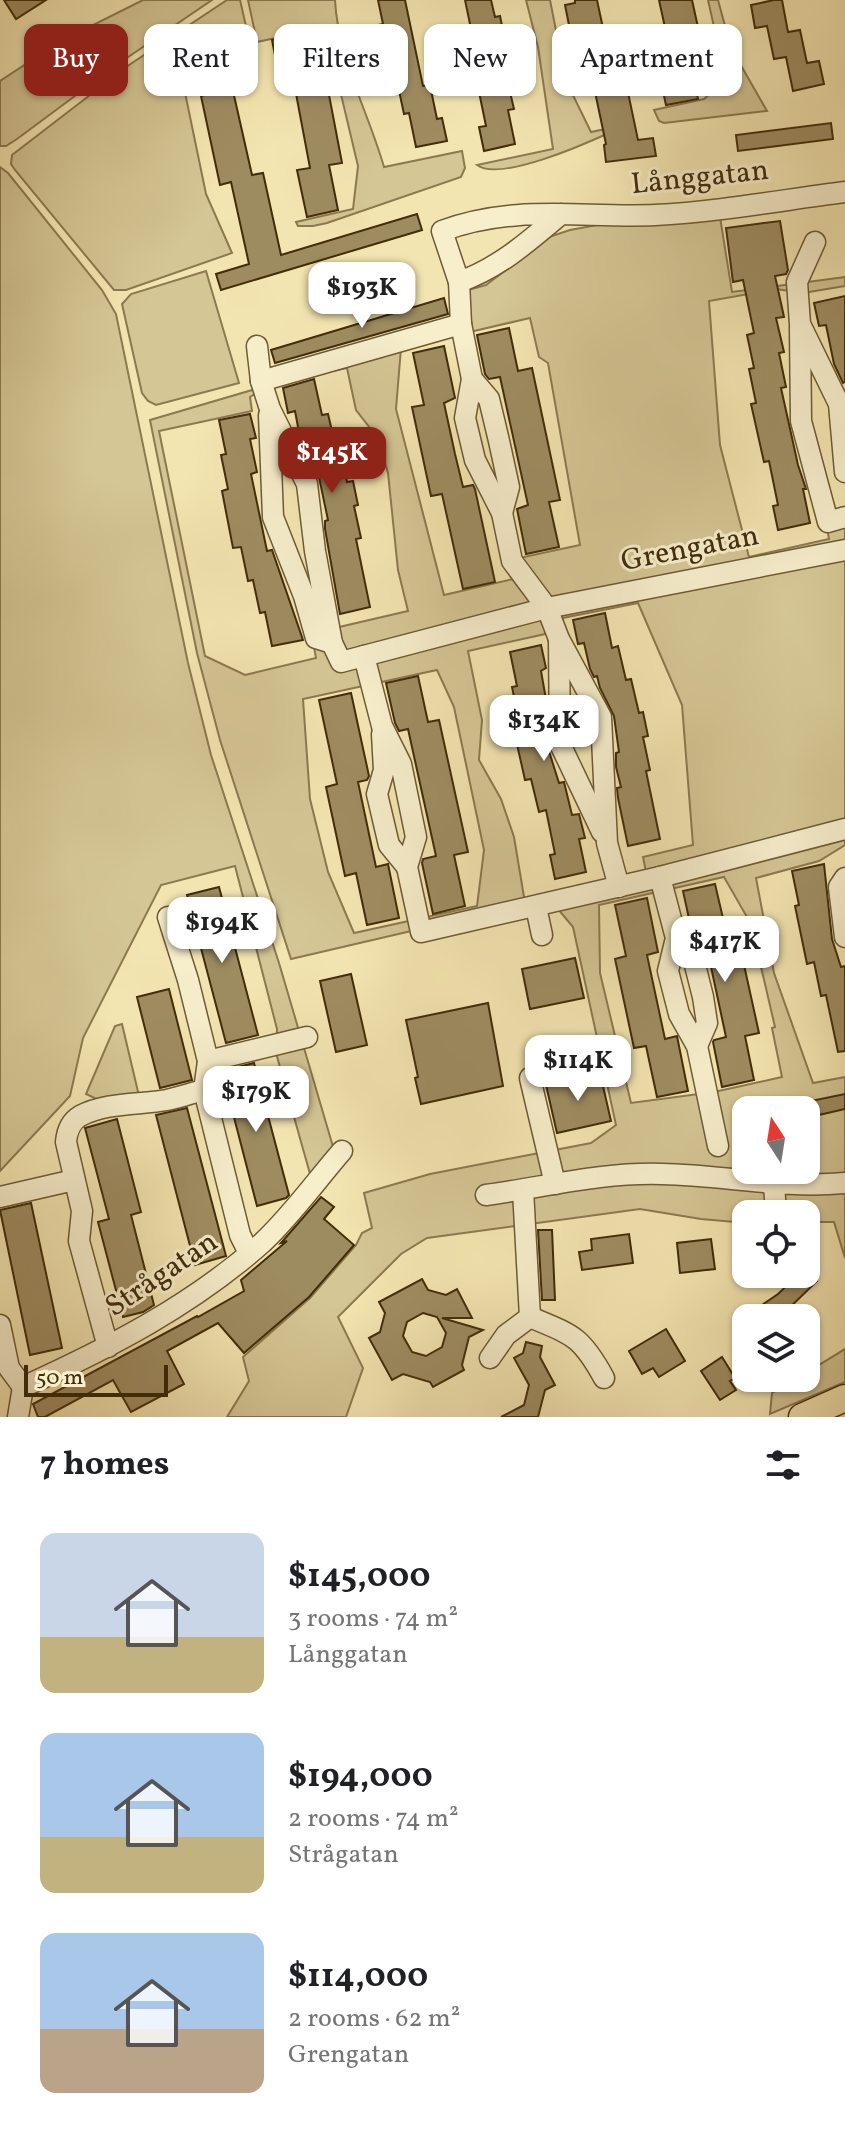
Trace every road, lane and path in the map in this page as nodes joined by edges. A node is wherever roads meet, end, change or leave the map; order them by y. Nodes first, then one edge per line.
1 (845, 192) edge
2 (561, 214) junction
3 (815, 242) dead end
4 (459, 282) junction
5 (461, 324) junction
6 (800, 324) junction
7 (257, 346) dead end
8 (472, 379) junction
9 (261, 381) junction
10 (270, 409) junction
11 (505, 468) junction
12 (482, 471) junction
13 (845, 472) edge
14 (502, 513) junction
15 (845, 517) edge
16 (845, 550) edge
17 (315, 551) junction
18 (286, 556) junction
19 (547, 608) junction
20 (332, 643) junction
21 (364, 656) junction
22 (570, 680) junction
23 (394, 772) junction
24 (845, 829) edge
25 (607, 843) junction
26 (407, 867) junction
27 (660, 877) junction
28 (845, 878) edge
29 (619, 887) junction
30 (536, 907) junction
31 (168, 917) dead end
32 (542, 935) dead end
33 (845, 937) edge
34 (307, 1037) dead end
35 (208, 1061) junction
36 (530, 1078) dead end
37 (204, 1090) junction
38 (718, 1146) dead end
39 (342, 1151) dead end
40 (74, 1180) junction
41 (732, 1180) edge
42 (845, 1183) edge
43 (555, 1184) junction
44 (774, 1184) joint
45 (523, 1190) junction
46 (486, 1195) dead end
47 (0, 1197) edge
48 (775, 1200) edge
49 (249, 1253) junction
50 (530, 1317) junction
51 (0, 1325) edge
52 (108, 1347) junction
53 (490, 1358) dead end
54 (604, 1378) dead end
55 (23, 1387) junction
56 (845, 1398) edge
57 (18, 1417) edge
58 (802, 1417) edge

1 - 2 street, Långgatan
2 - 4 street
2 - 4 street, Långgatan
3 - 6 street
4 - 5 street, Långgatan
5 - 8 street, Långgatan
5 - 9 street
6 - 13 street
6 - 15 street
7 - 9 street
8 - 11 street, Långgatan
8 - 12 street, Långgatan
9 - 10 street
10 - 17 street
10 - 18 street
11 - 12 street
11 - 14 street, Långgatan
12 - 14 street, Långgatan
14 - 19 street, Långgatan
16 - 19 street, Grengatan
17 - 18 street
17 - 20 street
18 - 20 street
19 - 21 street, Grengatan
19 - 22 street
20 - 21 street, Grengatan
21 - 23 street
22 - 25 street
22 - 25 street
23 - 26 street
23 - 26 street
24 - 27 street
25 - 29 street
26 - 30 street
27 - 29 street
27 - 38 street
28 - 33 street
29 - 30 street
30 - 32 street
31 - 35 street, Strågatan
34 - 35 street
35 - 37 street, Strågatan
36 - 43 street
37 - 40 street, Strågatan
37 - 49 street, Strågatan
39 - 49 street, Strågatan
40 - 47 street
40 - 52 street, Strågatan
41 - 43 street
42 - 44 street
43 - 45 street
44 - 48 street
45 - 46 street
45 - 50 street
49 - 52 street, Strågatan
50 - 53 street
50 - 54 street
51 - 55 street
52 - 55 street, Strågatan
55 - 57 street
56 - 58 main road

